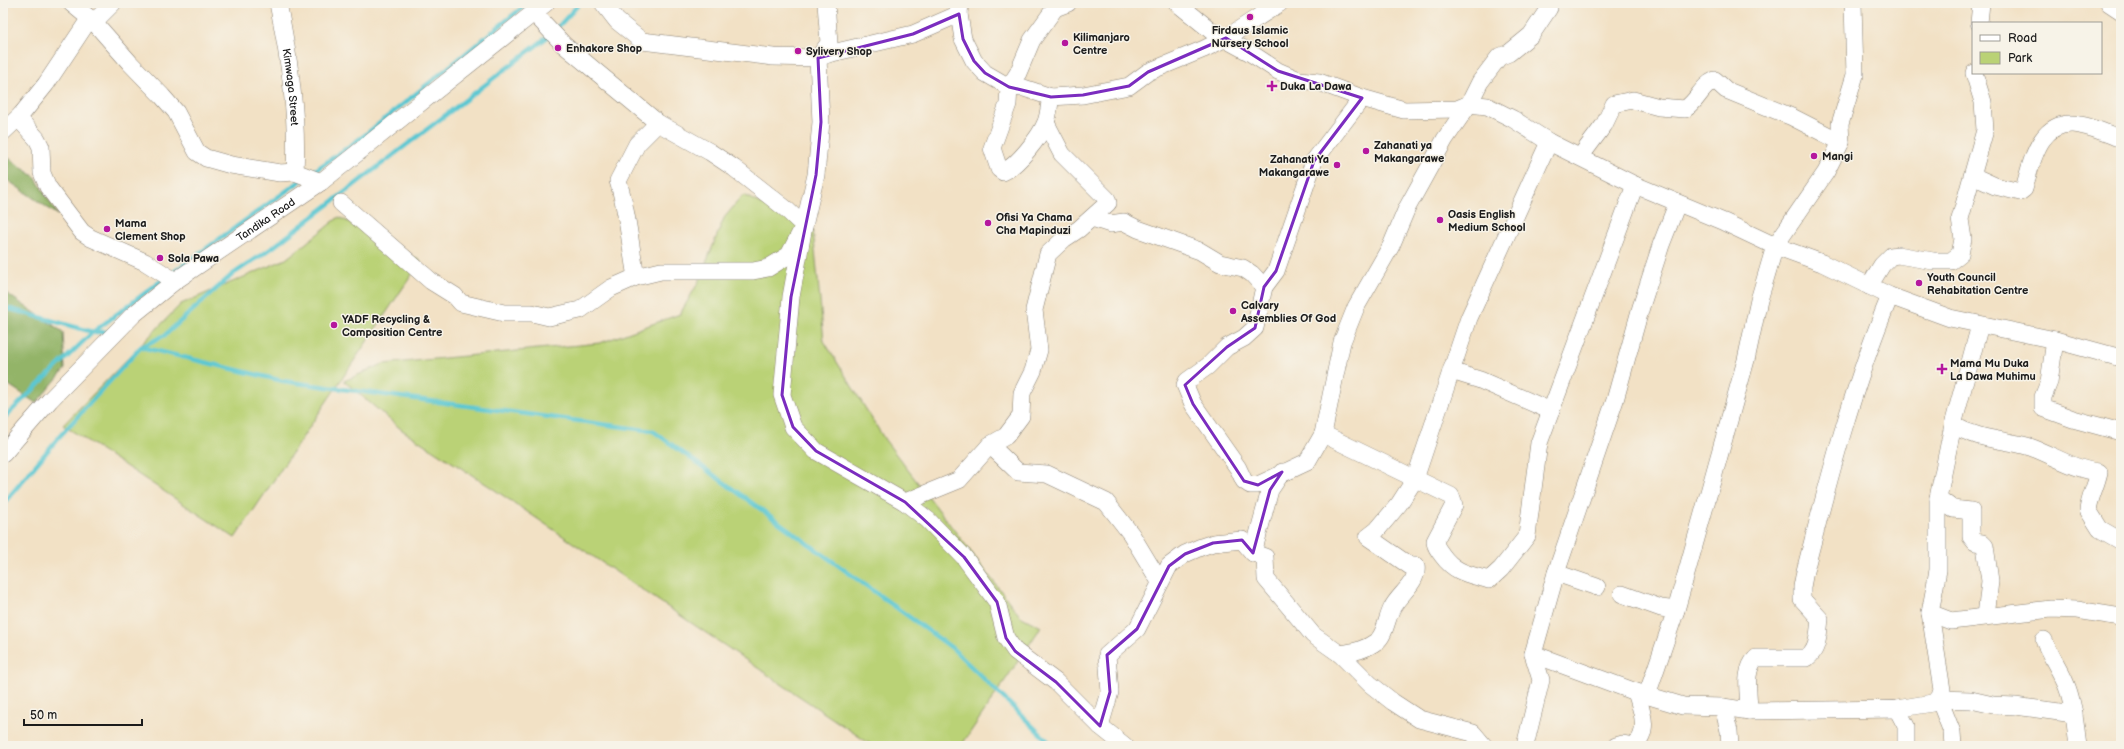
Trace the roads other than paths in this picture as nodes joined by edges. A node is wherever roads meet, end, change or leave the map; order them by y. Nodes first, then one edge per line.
1 (71, 3) edge
2 (113, 3) edge
3 (278, 3) edge
4 (603, 3) edge
5 (826, 3) edge
6 (1068, 3) edge
7 (1177, 3) edge
8 (1280, 3) edge
9 (1548, 3) edge
10 (1853, 3) edge
11 (1981, 3) edge
12 (2109, 3) edge
13 (540, 8) edge
14 (960, 8) edge
15 (2121, 11) edge
16 (92, 20) junction
17 (1979, 22) edge
18 (1226, 38) junction
19 (818, 58) junction
20 (1974, 74) edge
21 (1009, 87) junction
22 (1051, 97) junction
23 (1362, 98) junction
24 (1470, 104) junction
25 (21, 115) junction
26 (658, 123) junction
27 (1046, 123) junction
28 (3, 132) edge
29 (2121, 139) edge
30 (1549, 142) junction
31 (1841, 142) junction
32 (1580, 157) junction
33 (295, 172) junction
34 (1973, 176) junction
35 (321, 182) junction
36 (1635, 186) junction
37 (341, 203) dead end
38 (1677, 204) junction
39 (1092, 218) junction
40 (804, 226) junction
41 (1775, 246) junction
42 (636, 277) junction
43 (174, 281) junction
44 (1264, 286) junction
45 (1869, 286) junction
46 (1890, 296) junction
47 (1980, 325) junction
48 (2055, 340) junction
49 (2121, 358) edge
50 (1451, 371) junction
51 (1551, 411) junction
52 (1953, 425) junction
53 (2121, 432) edge
54 (1323, 434) junction
55 (990, 445) junction
56 (3, 454) edge
57 (1282, 472) junction
58 (1415, 478) junction
59 (1938, 498) junction
60 (905, 502) junction
61 (2121, 541) edge
62 (1253, 552) junction
63 (1556, 573) junction
64 (1160, 582) junction
65 (1598, 587) dead end
66 (1622, 594) dead end
67 (1676, 610) junction
68 (1930, 613) junction
69 (1986, 616) junction
70 (2121, 617) edge
71 (2044, 640) dead end
72 (1340, 654) junction
73 (1533, 654) junction
74 (1642, 693) junction
75 (1939, 700) junction
76 (1723, 707) junction
77 (1897, 709) junction
78 (1749, 711) junction
79 (2074, 714) junction
80 (1100, 726) junction
81 (1125, 746) edge
82 (1484, 746) edge
83 (1525, 746) edge
84 (1616, 746) edge
85 (1730, 746) edge
86 (1906, 746) edge
87 (1953, 746) edge
88 (2078, 746) edge

1 - 16 street
2 - 16 street
3 - 33 street, Kimwaga Street
4 - 19 street
5 - 19 street
6 - 21 street
7 - 18 street
8 - 18 street
9 - 24 street
10 - 31 street
11 - 17 street
12 - 15 street
13 - 26 street
13 - 35 street, Tandika Road
14 - 19 street
14 - 21 street
16 - 25 street
16 - 33 street
18 - 22 street
18 - 23 street
19 - 40 street
20 - 34 street
21 - 22 street
21 - 27 street
22 - 27 street
23 - 24 street
23 - 44 street
24 - 30 street
24 - 54 street
25 - 28 street
25 - 43 street
26 - 40 street
26 - 42 street
27 - 39 street
29 - 34 street
30 - 32 street
30 - 50 street
31 - 32 street
31 - 41 street
32 - 36 street
33 - 35 street
34 - 45 street
35 - 43 street, Tandika Road
36 - 38 street
36 - 51 street
37 - 42 street
38 - 41 street
38 - 63 street
39 - 44 street
39 - 55 street
40 - 42 street
40 - 60 street
41 - 45 street
41 - 67 street
43 - 56 street, Tandika Road
44 - 57 street
45 - 46 street
46 - 47 street
46 - 78 street
47 - 48 street
47 - 52 street
48 - 49 street
48 - 53 street
50 - 51 street
50 - 58 street
51 - 58 street
52 - 59 street
52 - 61 street
54 - 57 street
54 - 58 street
55 - 60 street
55 - 64 street
57 - 62 street
58 - 72 street
59 - 68 street
59 - 69 street
60 - 80 street
62 - 64 street
62 - 72 street
63 - 65 street
63 - 73 street
64 - 80 street
66 - 67 street
67 - 74 street
68 - 69 street
68 - 75 street
69 - 70 street
71 - 79 street
72 - 82 street
73 - 74 street
73 - 83 street
74 - 76 street
74 - 84 street
75 - 77 street
75 - 79 street
75 - 87 street
76 - 78 street
76 - 85 street
77 - 78 street
77 - 86 street
79 - 88 street
80 - 81 street

